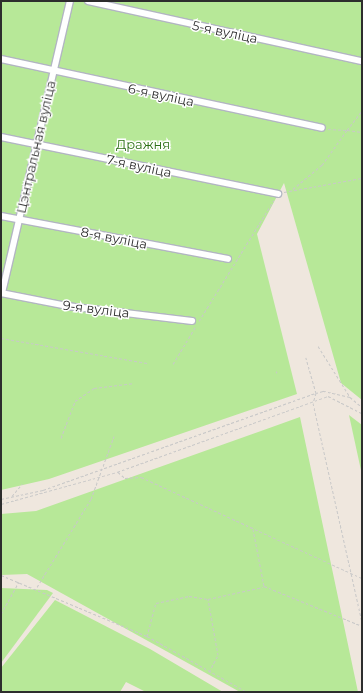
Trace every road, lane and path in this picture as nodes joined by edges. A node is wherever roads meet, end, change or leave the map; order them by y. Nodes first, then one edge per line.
1 (70, 1) edge
2 (88, 1) edge
3 (1, 59) edge
4 (362, 61) edge
5 (54, 71) junction
6 (362, 111) edge
7 (322, 128) joint
8 (347, 130) junction
9 (362, 132) edge
10 (1, 137) edge
11 (37, 145) junction
12 (362, 178) edge
13 (293, 190) junction
14 (278, 194) junction
15 (1, 216) edge
16 (20, 220) junction
17 (228, 259) dead end
18 (1, 293) edge
19 (192, 321) dead end
20 (1, 338) edge
21 (318, 346) dead end
22 (306, 357) dead end
23 (147, 363) dead end
24 (173, 364) dead end
25 (276, 371) dead end
26 (277, 373) dead end
27 (134, 383) dead end
28 (316, 394) junction
29 (350, 397) junction
30 (313, 403) junction
31 (362, 407) edge
32 (362, 413) edge
33 (114, 436) dead end
34 (61, 438) dead end
35 (103, 467) junction
36 (117, 472) junction
37 (99, 477) junction
38 (22, 484) dead end
39 (11, 498) junction
40 (1, 499) edge
41 (1, 504) edge
42 (6, 504) junction
43 (253, 528) junction
44 (351, 573) junction
45 (1, 575) edge
46 (362, 578) edge
47 (20, 581) junction
48 (264, 586) junction
49 (36, 588) junction
50 (208, 599) junction
51 (1, 614) edge
52 (362, 622) edge
53 (362, 626) edge
54 (147, 636) junction
55 (209, 673) junction
56 (247, 692) edge

1 - 5 street, Цэнтральная вуліца
2 - 4 street, 5-я вуліца
3 - 5 street, 6-я вуліца
5 - 7 street, 6-я вуліца
5 - 11 street, Цэнтральная вуліца
6 - 8 path
7 - 8 path
8 - 9 path
8 - 13 path
10 - 11 street, 7-я вуліца
11 - 14 street, 7-я вуліца
11 - 16 street, Цэнтральная вуліца
12 - 13 path
13 - 14 path
14 - 24 path
15 - 16 street, 8-я вуліца
16 - 17 street, 8-я вуліца
16 - 18 street, Цэнтральная вуліца
18 - 19 street, 9-я вуліца
20 - 23 path
21 - 29 path
22 - 28 path
25 - 26 path
27 - 34 path
28 - 29 path
28 - 30 path
28 - 35 path
29 - 31 path
30 - 32 path
30 - 36 path
30 - 44 path
33 - 35 path
35 - 37 path
35 - 39 path
36 - 37 path
36 - 43 path
37 - 42 path
37 - 49 path
38 - 39 path
39 - 40 path
39 - 42 path
41 - 42 path
43 - 44 path
43 - 48 path
44 - 46 path
44 - 52 path
45 - 47 path
47 - 49 path
47 - 51 path
48 - 50 path
48 - 53 path
49 - 54 path
50 - 54 path
50 - 55 path
54 - 55 path
55 - 56 path

